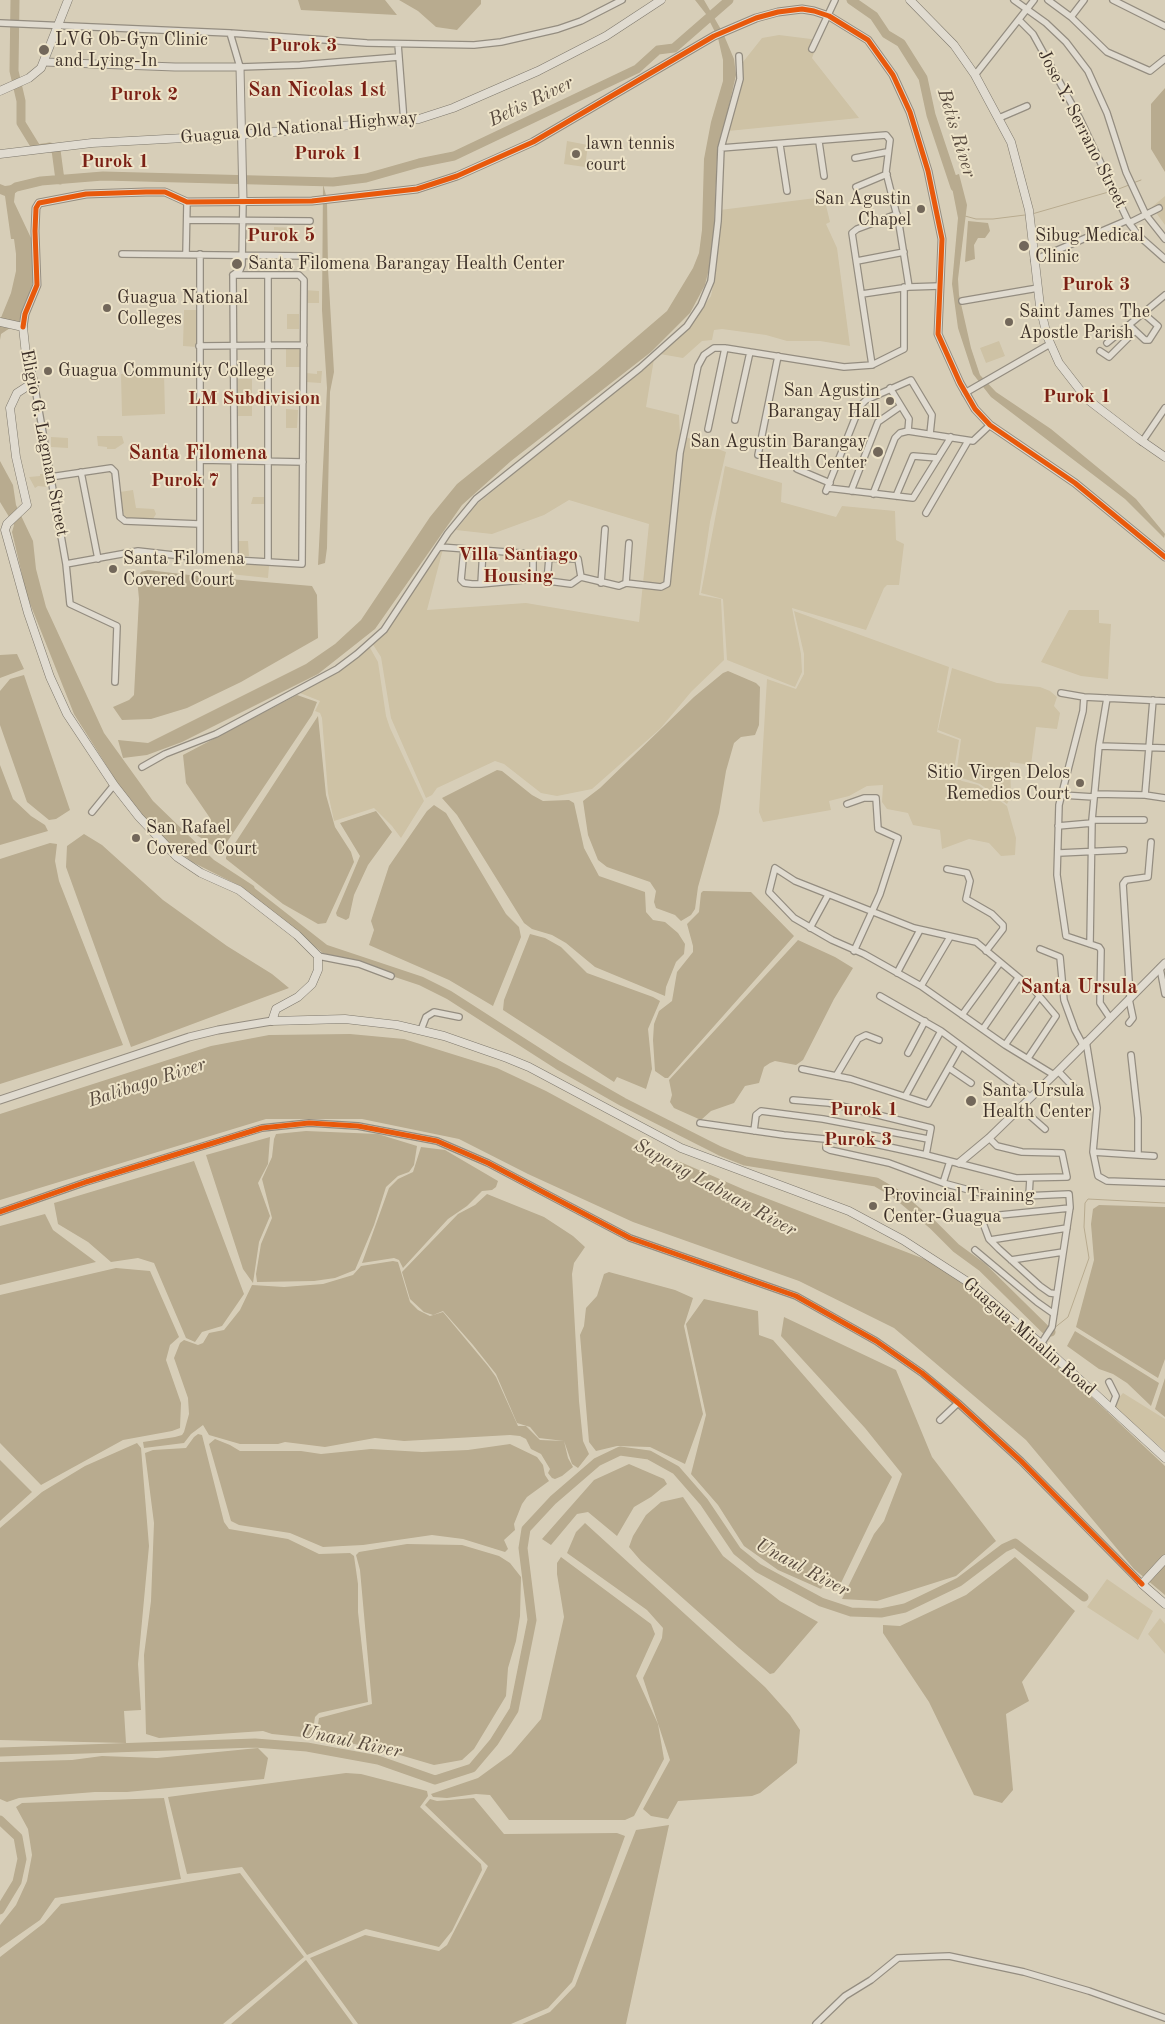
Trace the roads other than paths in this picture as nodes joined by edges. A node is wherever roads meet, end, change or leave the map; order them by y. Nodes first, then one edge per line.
1 (68, 0) edge
2 (622, 0) edge
3 (661, 0) edge
4 (835, 0) edge
5 (910, 0) edge
6 (1014, 0) edge
7 (1034, 0) edge
8 (1048, 0) edge
9 (1084, 0) edge
10 (1113, 0) edge
11 (1027, 9) junction
12 (829, 16) junction
13 (1071, 17) junction
14 (1020, 21) junction
15 (0, 23) edge
16 (58, 25) junction
17 (1165, 26) edge
18 (230, 33) junction
19 (398, 44) junction
20 (812, 50) dead end
21 (738, 56) dead end
22 (398, 57) junction
23 (1165, 59) edge
24 (44, 62) junction
25 (240, 67) junction
26 (975, 75) junction
27 (0, 91) edge
28 (1027, 106) dead end
29 (1000, 118) junction
30 (404, 122) junction
31 (240, 135) junction
32 (820, 142) junction
33 (780, 145) junction
34 (722, 148) junction
35 (887, 152) junction
36 (0, 154) edge
37 (855, 158) dead end
38 (887, 174) junction
39 (824, 176) dead end
40 (856, 187) dead end
41 (787, 191) dead end
42 (243, 200) junction
43 (187, 202) junction
44 (1159, 208) dead end
45 (897, 214) junction
46 (1146, 215) junction
47 (187, 220) junction
48 (244, 220) junction
49 (310, 221) dead end
50 (1128, 221) junction
51 (1165, 239) edge
52 (904, 252) junction
53 (122, 254) dead end
54 (186, 254) junction
55 (200, 254) junction
56 (243, 254) junction
57 (310, 256) dead end
58 (1165, 259) edge
59 (1034, 260) junction
60 (857, 261) junction
61 (233, 275) junction
62 (268, 275) junction
63 (940, 286) junction
64 (907, 287) junction
65 (1038, 288) junction
66 (862, 294) junction
67 (1165, 295) edge
68 (962, 300) dead end
69 (1144, 313) junction
70 (0, 322) edge
71 (1129, 325) junction
72 (20, 326) junction
73 (1134, 332) junction
74 (1107, 343) dead end
75 (1050, 344) junction
76 (269, 345) junction
77 (304, 345) junction
78 (199, 346) junction
79 (235, 346) junction
80 (725, 348) junction
81 (1100, 351) dead end
82 (750, 352) junction
83 (778, 356) junction
84 (872, 365) junction
85 (34, 382) junction
86 (890, 388) junction
87 (965, 393) junction
88 (901, 406) junction
89 (1165, 408) edge
90 (736, 420) dead end
91 (990, 425) junction
92 (708, 429) dead end
93 (908, 431) junction
94 (930, 434) junction
95 (951, 437) junction
96 (968, 441) junction
97 (1142, 442) junction
98 (758, 455) dead end
99 (1165, 457) edge
100 (938, 458) junction
101 (200, 460) junction
102 (234, 460) junction
103 (268, 460) junction
104 (303, 462) junction
105 (797, 468) dead end
106 (81, 472) junction
107 (50, 477) junction
108 (828, 487) junction
109 (851, 491) junction
110 (873, 494) junction
111 (896, 496) junction
112 (926, 513) dead end
113 (199, 524) junction
114 (605, 529) dead end
115 (3, 533) edge
116 (629, 543) dead end
117 (440, 547) junction
118 (464, 549) junction
119 (483, 549) junction
120 (532, 554) junction
121 (1165, 557) edge
122 (200, 558) junction
123 (549, 558) junction
124 (98, 559) junction
125 (235, 560) junction
126 (268, 562) junction
127 (66, 564) junction
128 (581, 577) junction
129 (533, 579) junction
130 (547, 581) junction
131 (602, 583) junction
132 (626, 583) junction
133 (481, 584) junction
134 (115, 682) dead end
135 (1061, 693) dead end
136 (1084, 697) junction
137 (1107, 698) junction
138 (1153, 700) junction
139 (1165, 701) edge
140 (1099, 746) junction
141 (1148, 746) junction
142 (1165, 748) edge
143 (142, 767) dead end
144 (114, 785) junction
145 (1062, 795) junction
146 (1144, 795) junction
147 (1094, 796) junction
148 (1165, 798) edge
149 (846, 804) dead end
150 (92, 812) dead end
151 (1144, 820) dead end
152 (1092, 822) junction
153 (1058, 826) junction
154 (1151, 842) dead end
155 (1124, 850) dead end
156 (1059, 853) junction
157 (1092, 853) junction
158 (947, 869) dead end
159 (828, 895) junction
160 (871, 912) junction
161 (810, 928) junction
162 (920, 930) junction
163 (950, 937) junction
164 (1090, 944) junction
165 (1040, 949) dead end
166 (986, 950) junction
167 (854, 951) junction
168 (318, 956) junction
169 (1000, 963) junction
170 (1162, 965) edge
171 (897, 973) junction
172 (391, 976) dead end
173 (1018, 978) junction
174 (921, 986) junction
175 (1165, 994) edge
176 (880, 996) dead end
177 (1039, 997) junction
178 (1129, 998) junction
179 (962, 1015) junction
180 (459, 1017) dead end
181 (1110, 1018) junction
182 (272, 1021) junction
183 (924, 1021) junction
184 (1130, 1023) dead end
185 (983, 1029) junction
186 (421, 1030) junction
187 (941, 1032) junction
188 (879, 1040) dead end
189 (1085, 1043) junction
190 (1005, 1045) junction
191 (961, 1046) junction
192 (908, 1053) dead end
193 (1131, 1055) dead end
194 (1028, 1058) junction
195 (949, 1068) junction
196 (802, 1069) dead end
197 (1056, 1073) junction
198 (836, 1076) junction
199 (971, 1083) dead end
200 (1079, 1093) dead end
201 (906, 1096) junction
202 (1030, 1097) junction
203 (0, 1100) edge
204 (793, 1100) dead end
205 (1020, 1107) junction
206 (700, 1123) dead end
207 (1045, 1129) dead end
208 (754, 1131) junction
209 (989, 1138) junction
210 (928, 1139) junction
211 (826, 1140) junction
212 (1093, 1152) junction
213 (926, 1155) junction
214 (1138, 1155) junction
215 (1154, 1156) dead end
216 (950, 1161) junction
217 (959, 1163) junction
218 (1030, 1179) junction
219 (943, 1183) junction
220 (1165, 1183) edge
221 (1029, 1195) junction
222 (1070, 1208) junction
223 (0, 1212) edge
224 (1067, 1228) junction
225 (990, 1240) junction
226 (975, 1250) dead end
227 (1063, 1252) junction
228 (1011, 1260) junction
229 (1057, 1294) junction
230 (1054, 1314) junction
231 (1041, 1344) junction
232 (1109, 1382) dead end
233 (958, 1403) junction
234 (1111, 1409) junction
235 (940, 1420) dead end
236 (1165, 1458) edge
237 (1165, 1559) edge
238 (1144, 1582) junction
239 (1165, 1604) edge
240 (1165, 2018) edge
241 (816, 2024) edge

1 - 16 main road
2 - 19 street
3 - 30 main road, Guagua Old National Highway
4 - 12 street
5 - 26 main road
6 - 11 street
7 - 11 street
8 - 13 street
9 - 13 street
10 - 17 street
11 - 14 street
11 - 46 street
12 - 20 street
12 - 42 street, Eligio G. Lagman Street
12 - 63 street, Eligio G. Lagman Street
13 - 23 street
14 - 26 street
14 - 50 street, Jose Y. Serrano Street
15 - 16 street
16 - 18 street
16 - 24 main road
18 - 19 street
18 - 25 street
19 - 22 street
21 - 34 street
22 - 25 street
22 - 30 street
24 - 25 street
24 - 27 main road
25 - 31 street
26 - 29 main road
28 - 29 street
29 - 59 main road
30 - 31 main road, Guagua Old National Highway
31 - 36 main road, Guagua Old National Highway
31 - 42 street
32 - 33 street
32 - 35 street
32 - 39 street
33 - 34 street
33 - 41 street
34 - 117 street
35 - 37 street
35 - 38 street
38 - 40 street
38 - 45 street
42 - 43 street, Eligio G. Lagman Street
42 - 48 street
43 - 47 street
43 - 72 street, Eligio G. Lagman Street
44 - 46 street
45 - 52 street
45 - 60 street
46 - 50 street
46 - 51 street
47 - 48 street
47 - 54 street
48 - 49 street
48 - 56 street
50 - 58 street, Jose Y. Serrano Street
50 - 59 street
52 - 60 street
52 - 64 street
53 - 54 street
54 - 55 street
55 - 56 street
55 - 78 street
56 - 57 street
56 - 61 street
59 - 65 main road
60 - 66 street
61 - 62 street
61 - 79 street
62 - 76 street
62 - 77 street
63 - 64 street
63 - 87 street, Eligio G. Lagman Street
64 - 66 street
64 - 84 street
65 - 68 street
65 - 75 main road
66 - 84 street
67 - 69 street
69 - 71 street
69 - 73 street
70 - 72 main road
71 - 73 street
71 - 74 street
72 - 85 main road, Eligio G. Lagman Street
73 - 81 street
75 - 87 street
75 - 97 main road
76 - 77 street
76 - 79 street
76 - 103 street
77 - 104 street
78 - 79 street
78 - 101 street
79 - 102 street
80 - 82 street
80 - 92 street
80 - 132 street
82 - 83 street
82 - 90 street
83 - 84 street
83 - 98 street
85 - 107 street, Eligio G. Lagman Street
85 - 115 main road
86 - 88 street
86 - 94 street
86 - 108 street
87 - 91 street, Eligio G. Lagman Street
88 - 93 street
88 - 109 street
89 - 97 street
91 - 96 street
91 - 121 street, Eligio G. Lagman Street
93 - 94 street
93 - 110 street
94 - 95 street
95 - 96 street
95 - 100 street
96 - 112 street
97 - 99 main road
100 - 111 street
100 - 111 street
101 - 102 street
101 - 113 street
102 - 103 street
102 - 125 street
103 - 104 street
103 - 126 street
104 - 126 street
105 - 108 street
106 - 107 street
106 - 113 street
106 - 124 street
107 - 127 street, Eligio G. Lagman Street
108 - 109 street
109 - 110 street
110 - 111 street
113 - 122 street
114 - 131 street
115 - 144 main road
116 - 132 street
117 - 118 street
117 - 143 street
118 - 119 street
118 - 133 street
119 - 120 street
119 - 133 street
120 - 123 street
120 - 129 street
122 - 124 street
122 - 125 street
123 - 128 street
123 - 130 street
124 - 127 street
125 - 126 street
127 - 134 street, Eligio G. Lagman Street
128 - 130 street
128 - 131 street
129 - 130 street
129 - 133 street
131 - 132 street
135 - 136 street
136 - 137 street
136 - 145 street
137 - 138 street
137 - 140 street
138 - 139 street
138 - 141 street
140 - 141 street
140 - 147 street
141 - 142 street
141 - 146 street
144 - 150 street
144 - 168 main road
145 - 147 street
145 - 153 street
146 - 147 street
146 - 148 street
147 - 152 street
149 - 160 street
151 - 152 street
152 - 153 street
152 - 157 street
153 - 156 street
154 - 178 street
155 - 157 street
156 - 157 street
156 - 164 street
157 - 164 street
158 - 166 street
159 - 160 street
159 - 161 street
159 - 161 street
160 - 162 street
160 - 167 street
161 - 167 street
162 - 163 street
162 - 171 street
163 - 166 street
163 - 174 street
164 - 181 street
165 - 189 street
166 - 169 street
167 - 171 street
168 - 172 street
168 - 182 main road
169 - 173 street
169 - 179 street
170 - 175 street
170 - 178 street
171 - 174 street
173 - 177 street
173 - 185 street
174 - 179 street
176 - 183 street
177 - 190 street
177 - 194 street
178 - 181 street
178 - 184 street
179 - 185 street
180 - 186 street
181 - 189 street
182 - 186 main road, Guagua-Minalin Road
182 - 203 street
183 - 187 street
183 - 192 street
185 - 190 street
186 - 231 main road, Guagua-Minalin Road
187 - 191 street
187 - 201 street
188 - 198 street
189 - 197 street
189 - 212 street
190 - 194 street
191 - 195 street
191 - 202 street
193 - 214 street
194 - 197 street
195 - 199 street
195 - 201 street
196 - 198 street
197 - 200 street
197 - 202 street
198 - 201 street
202 - 205 street
204 - 210 street
205 - 207 street
205 - 209 street
206 - 208 street
208 - 210 street
208 - 211 street
209 - 217 street
209 - 218 street
210 - 213 street
211 - 213 street
211 - 219 street
212 - 214 street
212 - 220 street
213 - 216 street
214 - 215 street
216 - 217 street
216 - 219 street
217 - 218 street
218 - 221 street
219 - 221 street
221 - 222 street
222 - 224 street
222 - 225 street
223 - 233 street
224 - 225 street
224 - 227 street
225 - 228 street
226 - 230 street
227 - 228 street
227 - 229 street
228 - 229 street
229 - 230 street
230 - 231 street
231 - 234 main road, Guagua-Minalin Road
232 - 234 street
233 - 235 street
233 - 238 street
234 - 236 main road, Guagua-Minalin Road
237 - 238 main road
238 - 239 main road
240 - 241 street

